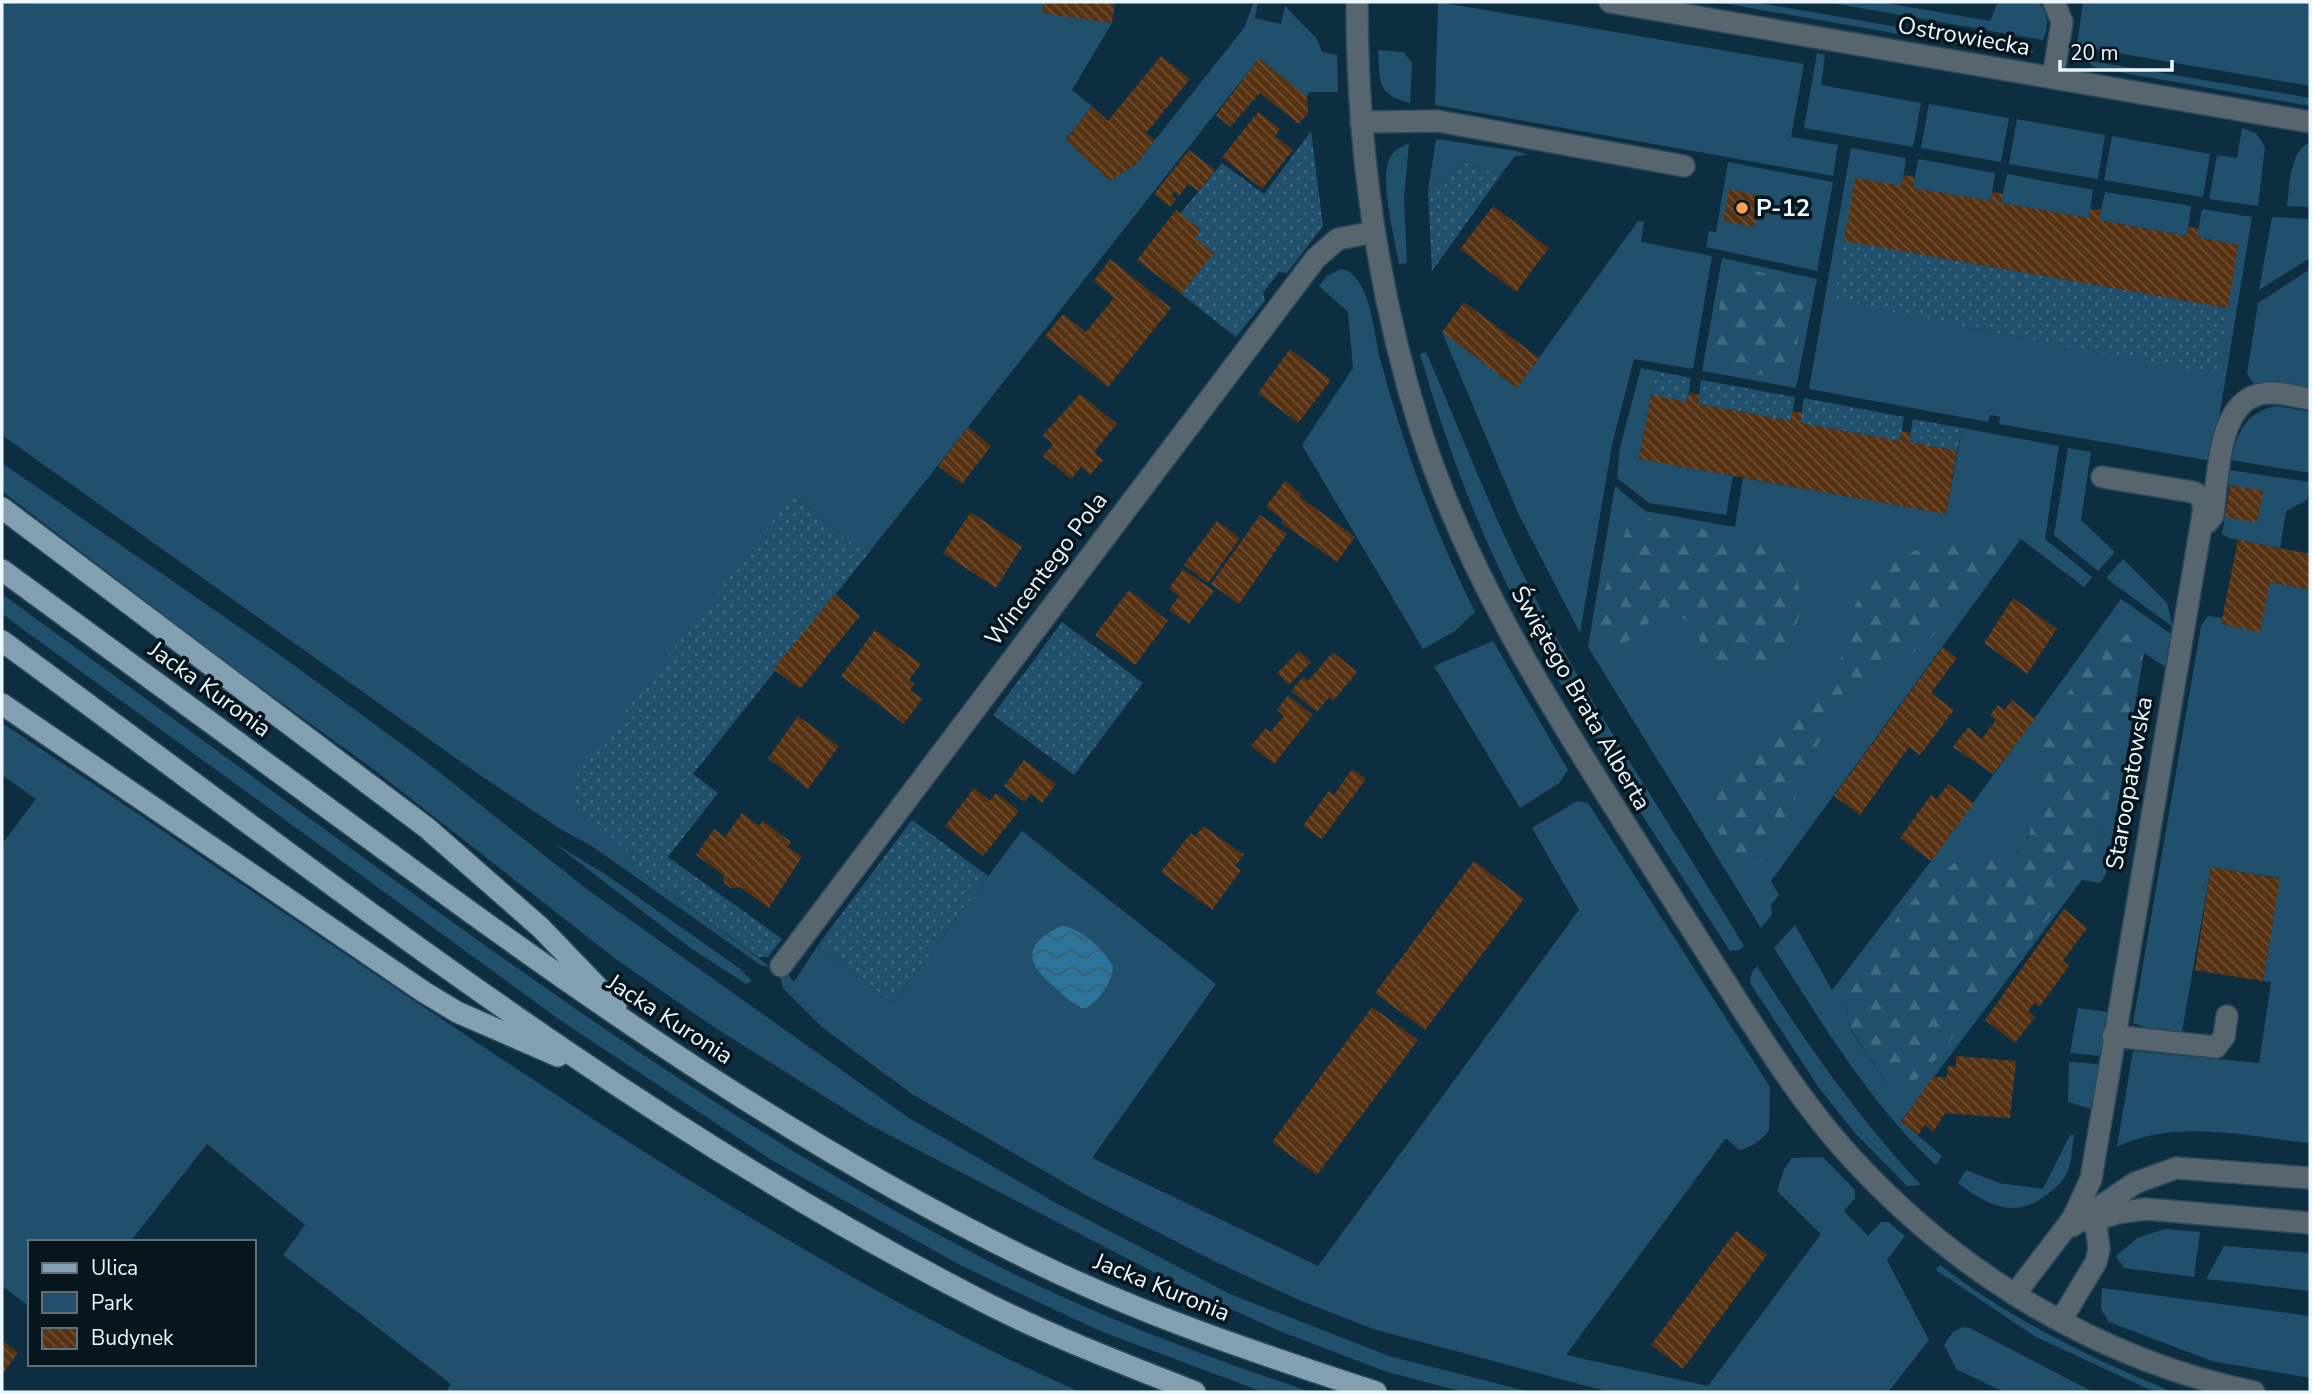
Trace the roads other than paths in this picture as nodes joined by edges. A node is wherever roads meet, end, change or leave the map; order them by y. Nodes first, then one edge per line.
1 (1357, 2) edge
2 (1610, 2) edge
3 (2054, 2) edge
4 (2053, 78) junction
5 (1361, 122) junction
6 (2310, 122) edge
7 (1684, 166) dead end
8 (1374, 232) junction
9 (2310, 399) edge
10 (2102, 477) dead end
11 (2, 508) edge
12 (2199, 539) junction
13 (2, 570) edge
14 (2, 641) edge
15 (2, 704) edge
16 (781, 966) dead end
17 (2227, 1016) dead end
18 (636, 1028) junction
19 (2113, 1036) junction
20 (598, 1073) junction
21 (2310, 1178) edge
22 (2091, 1179) junction
23 (2095, 1215) junction
24 (2310, 1223) edge
25 (2062, 1232) junction
26 (2015, 1294) junction
27 (2061, 1320) junction
28 (1195, 1392) edge
29 (1376, 1392) edge
30 (2254, 1392) edge

1 - 5 street, Świętego Brata Alberta
2 - 4 street, Ostrowiecka
3 - 4 street
4 - 6 street, Ostrowiecka
5 - 7 street
5 - 8 street, Świętego Brata Alberta
8 - 16 street, Wincentego Pola
8 - 26 street, Świętego Brata Alberta
9 - 12 street
10 - 12 street, Staroopatowska
11 - 18 main road
12 - 19 street, Staroopatowska
13 - 18 main road, Jacka Kuronia
14 - 20 main road
15 - 20 main road
17 - 19 street
18 - 29 main road, Jacka Kuronia
19 - 22 street, Staroopatowska
20 - 28 main road
21 - 23 street
22 - 23 street, Staroopatowska
22 - 25 street, Staroopatowska
23 - 24 street
23 - 25 street
23 - 27 street, Staroopatowska
25 - 26 street, Staroopatowska
26 - 27 street, Świętego Brata Alberta
27 - 30 street, Świętego Brata Alberta

